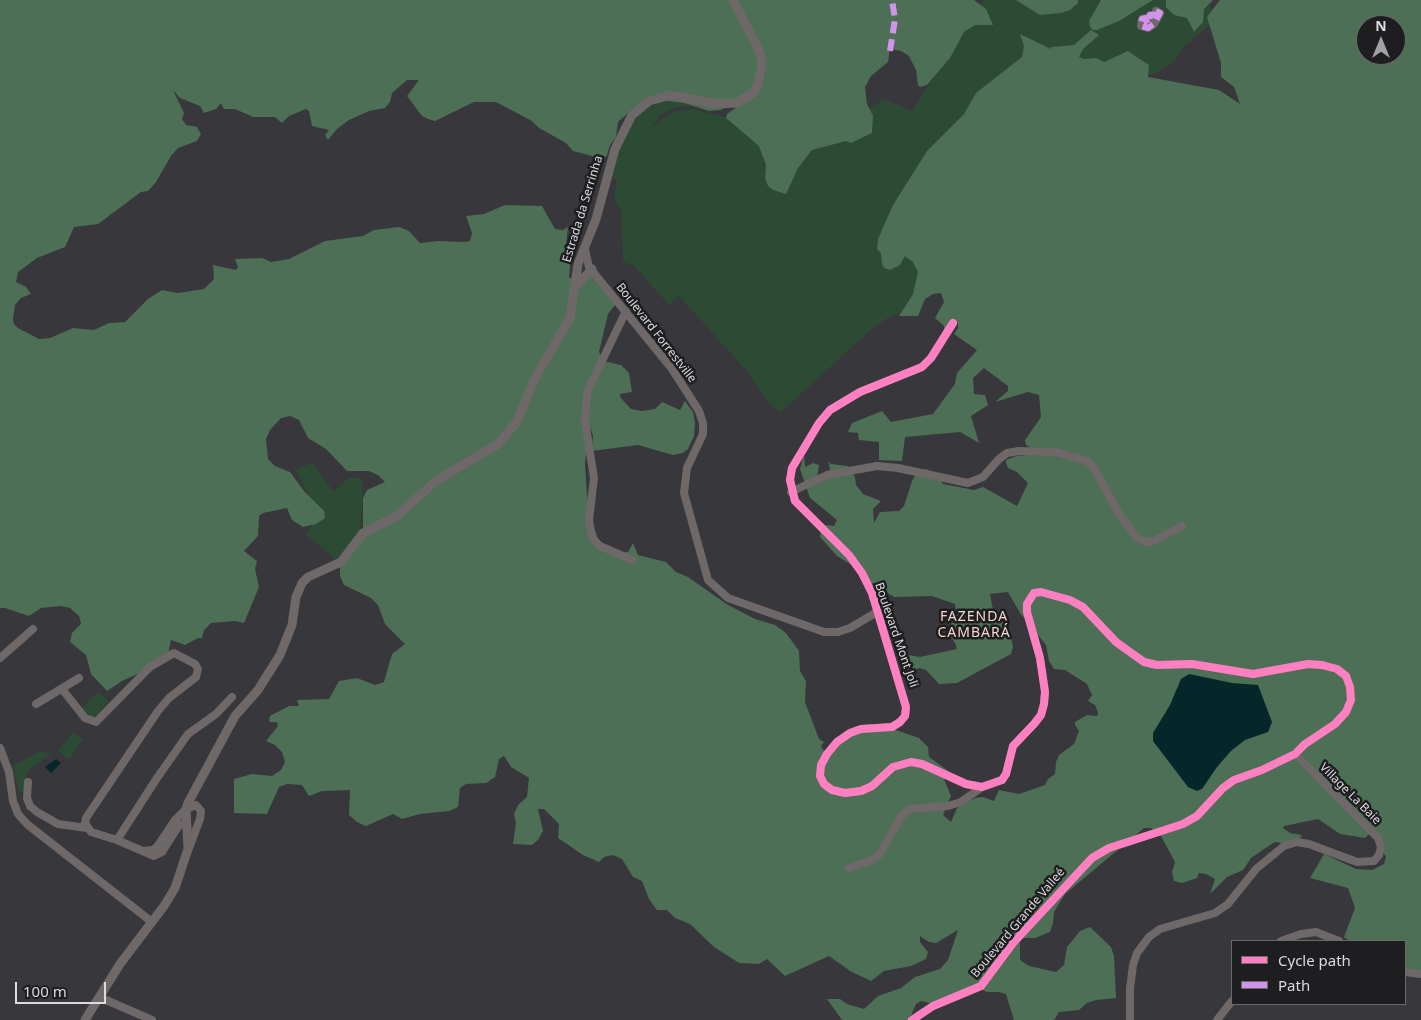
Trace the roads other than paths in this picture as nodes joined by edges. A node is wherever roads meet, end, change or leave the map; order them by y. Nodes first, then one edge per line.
1 (733, 0) edge
2 (585, 249) junction
3 (578, 264) junction
4 (590, 268) junction
5 (575, 287) junction
6 (626, 311) junction
7 (953, 323) dead end
8 (792, 492) junction
9 (1182, 526) dead end
10 (632, 560) dead end
11 (877, 612) junction
12 (33, 629) dead end
13 (0, 658) edge
14 (79, 678) dead end
15 (62, 689) junction
16 (232, 697) dead end
17 (36, 704) dead end
18 (0, 748) edge
19 (1295, 754) junction
20 (28, 782) dead end
21 (982, 787) junction
22 (186, 809) junction
23 (186, 826) junction
24 (86, 828) junction
25 (117, 840) junction
26 (188, 849) junction
27 (141, 851) junction
28 (849, 868) dead end
29 (152, 922) junction
30 (1284, 940) edge
31 (1336, 940) edge
32 (1406, 972) edge
33 (1421, 974) edge
34 (99, 997) junction
35 (1231, 1002) edge
36 (85, 1020) edge
37 (152, 1020) edge
38 (912, 1020) edge
39 (1130, 1020) edge
40 (1217, 1020) edge

1 - 2 street, Estrada da Serrinha
2 - 3 street, Estrada da Serrinha
2 - 4 street
3 - 4 street
3 - 5 street, Estrada da Serrinha
4 - 5 street
4 - 6 street, Boulevard Forrestville
5 - 22 street, Estrada da Serrinha
6 - 10 street
6 - 11 street, Boulevard Forrestville
7 - 8 street
8 - 9 street
8 - 11 street, Boulevard Mont Joli
11 - 21 street, Boulevard Mont Joli
12 - 13 street
14 - 15 street
15 - 17 street
15 - 24 street
16 - 25 street
18 - 29 street
19 - 21 street, Boulevard Grande Valleé
19 - 38 street, Boulevard Grande Valleé
19 - 39 street, Village La Baie
20 - 24 street
21 - 28 street
22 - 23 street, Estrada da Serrinha
22 - 26 street
22 - 27 street
23 - 26 street, Estrada da Serrinha
23 - 27 street
24 - 25 street
25 - 27 street
26 - 29 street, Estrada da Serrinha
29 - 34 street, Estrada da Serrinha
30 - 31 street
32 - 33 street
34 - 36 street, Estrada da Serrinha
34 - 37 street
35 - 40 street

